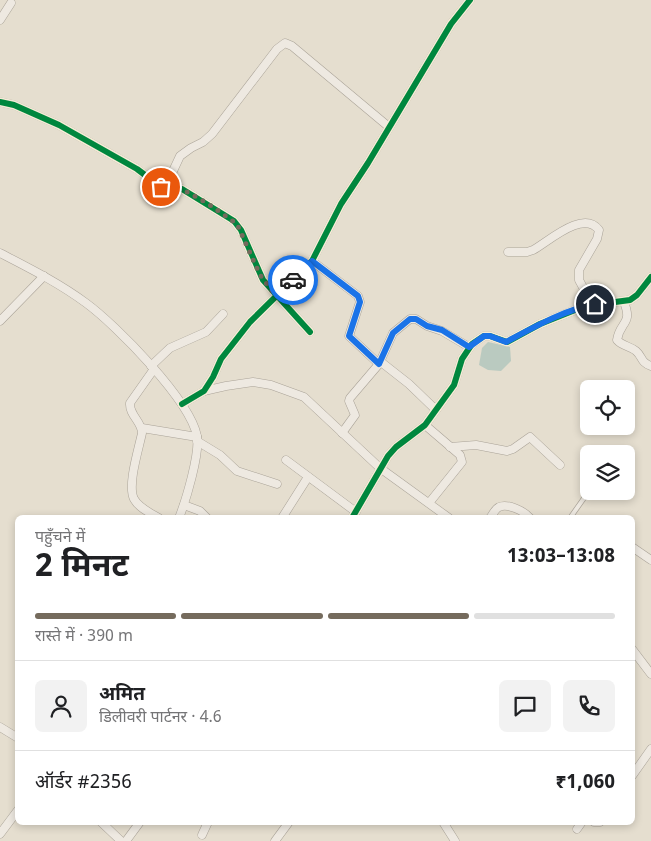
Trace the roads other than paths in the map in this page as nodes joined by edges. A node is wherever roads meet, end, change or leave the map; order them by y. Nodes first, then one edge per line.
1 (470, 0) edge
2 (11, 3) dead end
3 (0, 20) edge
4 (0, 102) edge
5 (389, 128) junction
6 (161, 187) junction
7 (508, 252) dead end
8 (0, 253) edge
9 (312, 261) junction
10 (44, 276) junction
11 (651, 277) edge
12 (276, 296) junction
13 (590, 299) junction
14 (624, 302) junction
15 (223, 314) dead end
16 (0, 321) edge
17 (310, 332) dead end
18 (469, 347) junction
19 (380, 363) junction
20 (651, 366) edge
21 (152, 367) junction
22 (204, 391) junction
23 (182, 404) junction
24 (436, 410) junction
25 (425, 425) junction
26 (142, 428) junction
27 (342, 432) junction
28 (197, 439) junction
29 (450, 447) junction
30 (286, 460) dead end
31 (560, 465) dead end
32 (380, 468) junction
33 (308, 476) junction
34 (278, 484) dead end
35 (583, 500) edge
36 (429, 503) junction
37 (184, 505) junction
38 (154, 515) edge
39 (180, 515) edge
40 (204, 515) edge
41 (284, 515) edge
42 (354, 515) edge
43 (445, 515) edge
44 (492, 515) edge
45 (526, 515) edge
46 (572, 515) edge
47 (635, 549) edge
48 (651, 560) edge
49 (635, 653) edge
50 (651, 674) edge
51 (0, 727) edge
52 (15, 736) edge
53 (651, 749) edge
54 (635, 772) edge
55 (15, 814) edge
56 (104, 825) edge
57 (138, 825) edge
58 (207, 825) edge
59 (287, 825) edge
60 (445, 825) edge
61 (0, 834) edge
62 (202, 835) dead end
63 (122, 841) edge
64 (126, 841) edge
65 (275, 841) edge
66 (455, 841) edge

1 - 5 street
2 - 3 street
4 - 6 street
5 - 6 street
5 - 9 street
6 - 12 street
7 - 13 street
8 - 10 street
9 - 12 street
9 - 19 street
10 - 16 street
10 - 21 street
11 - 14 street
12 - 17 street
12 - 22 street
13 - 14 street
13 - 18 street
14 - 20 street
15 - 21 street
18 - 19 street
18 - 24 street
19 - 24 street
19 - 27 street
21 - 23 street
21 - 26 street
22 - 23 street
22 - 27 street
23 - 28 street
24 - 25 street
25 - 29 street
25 - 32 street
26 - 28 street
26 - 38 street
27 - 32 street
28 - 34 street
28 - 37 street
29 - 31 street
29 - 36 street
30 - 33 street
32 - 36 street
32 - 42 street
33 - 41 street
33 - 42 street
35 - 46 lane
36 - 43 street
37 - 39 street
37 - 40 street
44 - 45 street
47 - 48 street
49 - 50 street
51 - 52 street
53 - 54 street
55 - 61 street
56 - 63 street
57 - 64 street
58 - 62 street
59 - 65 street
60 - 66 street

